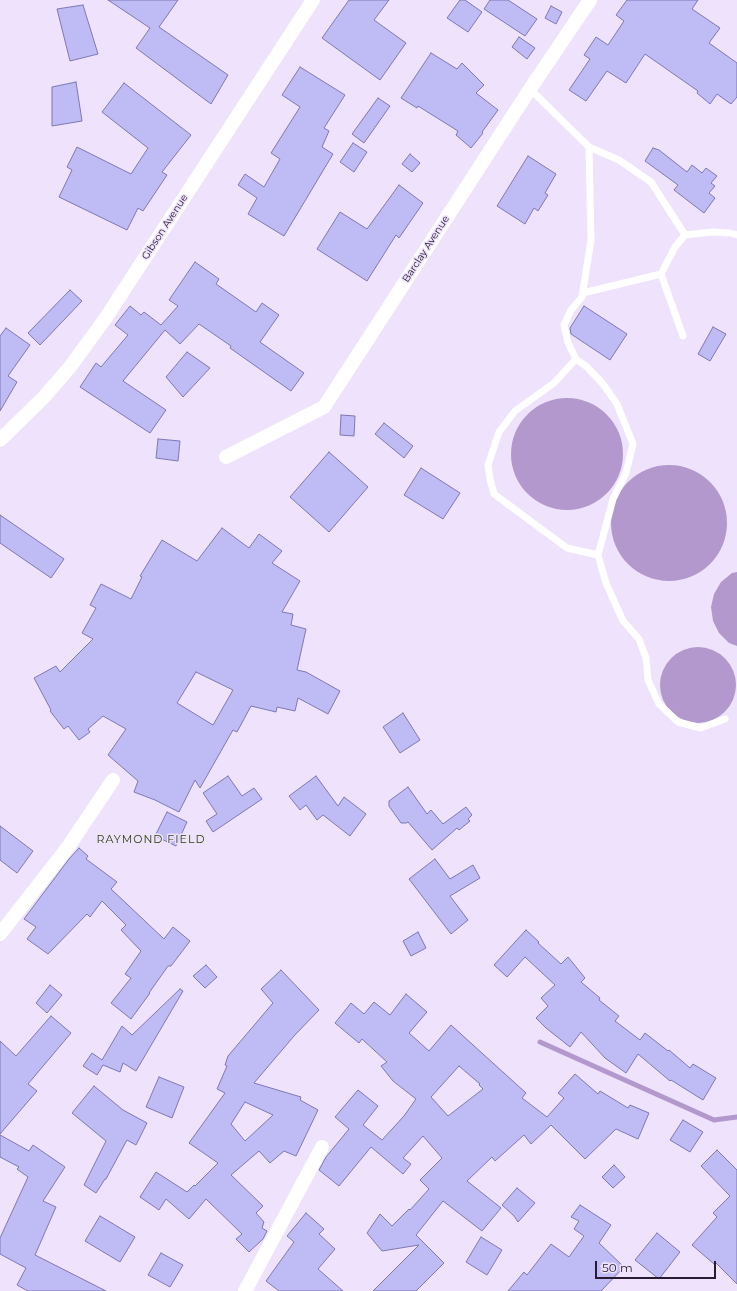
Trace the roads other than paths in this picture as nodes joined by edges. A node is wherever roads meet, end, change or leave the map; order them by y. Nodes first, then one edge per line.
1 (313, 0) edge
2 (590, 0) edge
3 (530, 89) junction
4 (589, 147) junction
5 (685, 235) junction
6 (737, 235) edge
7 (661, 274) junction
8 (583, 293) junction
9 (683, 336) dead end
10 (576, 359) junction
11 (0, 440) edge
12 (226, 457) dead end
13 (598, 555) junction
14 (725, 719) dead end
15 (113, 780) dead end
16 (0, 934) edge
17 (322, 1147) dead end
18 (245, 1291) edge

1 - 11 street, Gibson Avenue
2 - 3 street, Barclay Avenue
3 - 4 lane
3 - 12 street, Barclay Avenue
4 - 5 lane
4 - 8 lane
5 - 6 lane
5 - 7 lane
7 - 8 lane
7 - 9 lane
8 - 10 lane
10 - 13 lane
10 - 13 lane
13 - 14 lane
15 - 16 street
17 - 18 street

